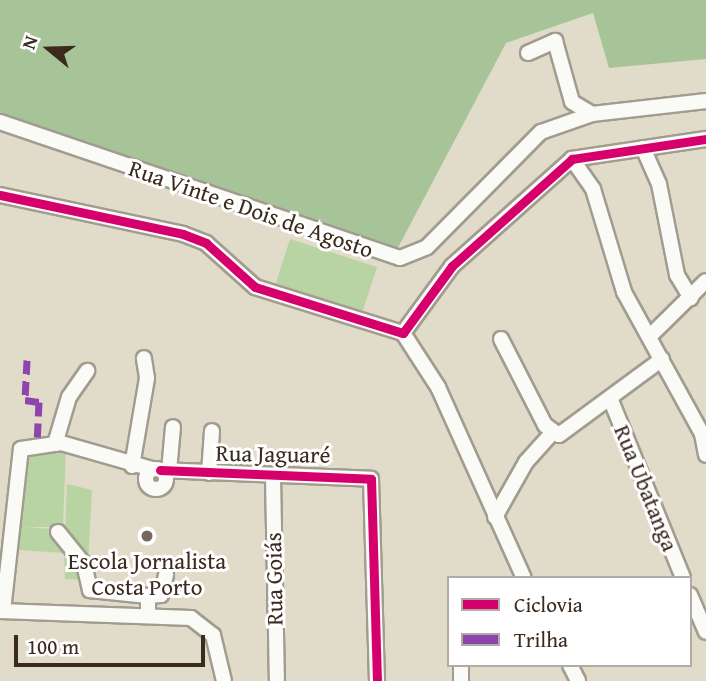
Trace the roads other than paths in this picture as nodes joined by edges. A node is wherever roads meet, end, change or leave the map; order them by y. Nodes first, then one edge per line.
1 (528, 53) dead end
2 (706, 101) edge
3 (592, 114) junction
4 (0, 122) edge
5 (706, 139) edge
6 (643, 148) junction
7 (572, 159) junction
8 (0, 195) edge
9 (706, 281) edge
10 (691, 298) junction
11 (403, 333) junction
12 (650, 336) junction
13 (501, 339) dead end
14 (144, 358) dead end
15 (663, 359) junction
16 (87, 371) dead end
17 (610, 398) junction
18 (173, 427) dead end
19 (212, 431) dead end
20 (556, 433) junction
21 (55, 444) junction
22 (706, 455) edge
23 (132, 467) junction
24 (160, 470) junction
25 (209, 473) junction
26 (273, 477) junction
27 (495, 517) junction
28 (58, 532) dead end
29 (166, 575) dead end
30 (523, 576) edge
31 (682, 576) edge
32 (148, 596) junction
33 (692, 600) edge
34 (1, 611) edge
35 (148, 614) junction
36 (706, 632) edge
37 (224, 681) edge
38 (277, 681) edge
39 (377, 681) edge

1 - 3 street
2 - 3 street, Rua Vinte e Dois de Agosto
3 - 4 street, Rua Vinte e Dois de Agosto
5 - 6 street
6 - 7 street
6 - 10 street
7 - 11 street
7 - 12 street
8 - 11 street
9 - 10 street
10 - 12 street
11 - 27 street
12 - 15 street
13 - 20 street
14 - 23 street
15 - 17 street
15 - 22 street
16 - 21 street
17 - 20 street
17 - 31 street, Rua Ubatanga
18 - 24 street
19 - 25 street
20 - 27 street
21 - 23 street, Rua Jaguaré
21 - 34 street
23 - 24 street, Rua Jaguaré
24 - 25 street, Rua Jaguaré
25 - 26 street, Rua Jaguaré
26 - 38 street, Rua Goiás
26 - 39 street, Rua Jaguaré
27 - 30 street
28 - 32 street
29 - 32 street
32 - 35 street
33 - 36 street
34 - 35 street
35 - 37 street

